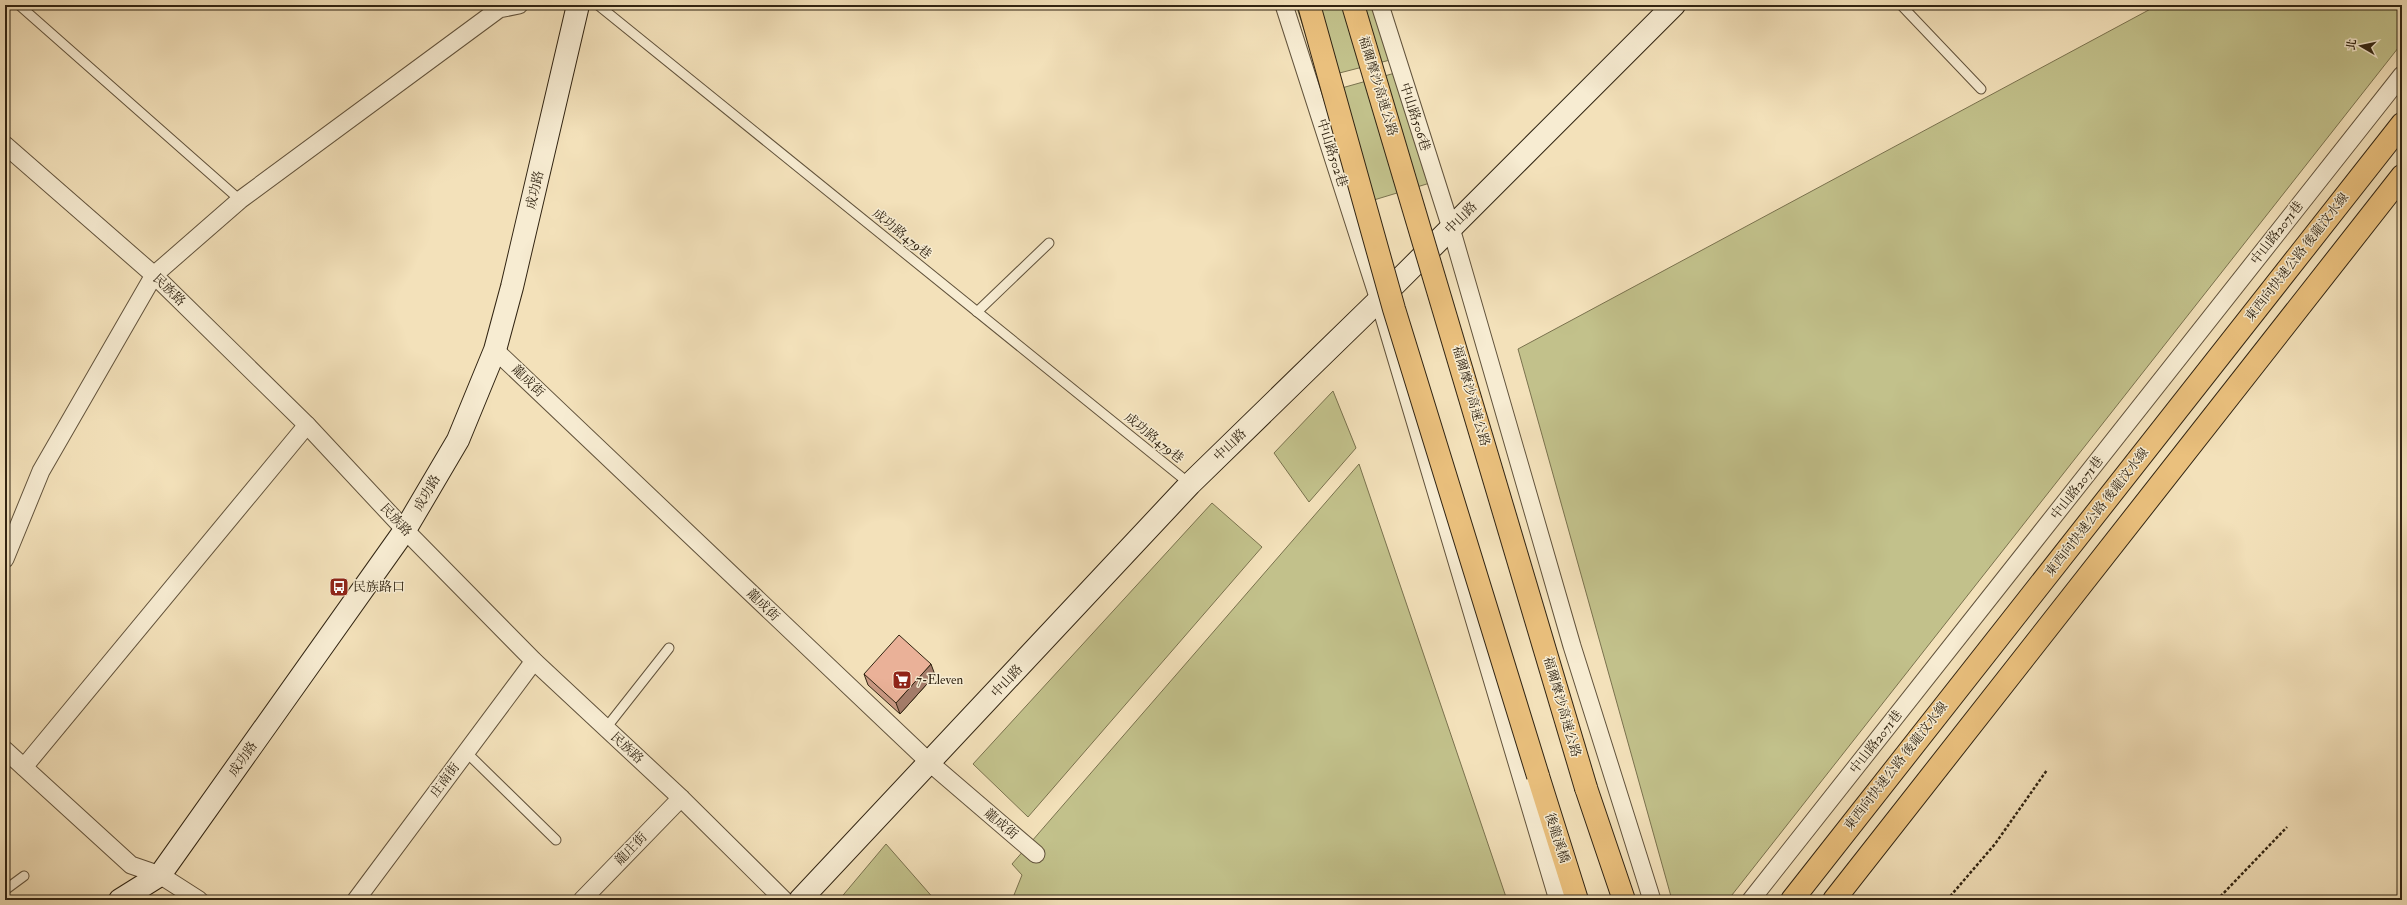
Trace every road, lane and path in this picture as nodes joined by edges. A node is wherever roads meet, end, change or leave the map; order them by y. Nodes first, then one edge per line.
1 (19, 5) edge
2 (519, 5) edge
3 (578, 5) edge
4 (598, 5) edge
5 (1284, 5) edge
6 (1309, 5) edge
7 (1353, 5) edge
8 (1380, 5) edge
9 (1674, 5) edge
10 (1901, 5) edge
11 (2402, 75) edge
12 (1981, 88) dead end
13 (2402, 124) edge
14 (5, 145) edge
15 (2402, 176) edge
16 (240, 200) junction
17 (1451, 228) junction
18 (1049, 243) dead end
19 (154, 275) junction
20 (1379, 300) junction
21 (977, 312) junction
22 (495, 350) junction
23 (307, 425) junction
24 (1190, 484) junction
25 (405, 530) junction
26 (5, 559) edge
27 (669, 648) dead end
28 (534, 661) junction
29 (606, 728) junction
30 (5, 750) edge
31 (466, 752) junction
32 (930, 764) junction
33 (24, 766) junction
34 (2047, 770) dead end
35 (681, 798) junction
36 (2287, 827) dead end
37 (556, 840) dead end
38 (1036, 854) dead end
39 (24, 876) dead end
40 (160, 876) junction
41 (5, 890) edge
42 (120, 900) edge
43 (199, 900) edge
44 (356, 900) edge
45 (582, 900) edge
46 (784, 900) edge
47 (800, 900) edge
48 (1558, 900) edge
49 (1577, 900) edge
50 (1624, 900) edge
51 (1652, 900) edge
52 (1751, 900) edge
53 (1792, 900) edge
54 (1834, 900) edge
55 (1947, 900) edge
56 (2217, 900) edge

1 - 16 lane
2 - 16 street
3 - 22 main road, 成功路
4 - 21 lane, 成功路479巷
5 - 20 street, 中山路502巷
6 - 49 highway, 後龍溪橋, bridge
7 - 50 highway, 福爾摩沙高速公路, bridge
8 - 17 street, 中山路506巷
9 - 17 main road, 中山路
10 - 12 lane
11 - 52 street, 中山路2071巷
13 - 53 highway, 東西向快速公路 後龍汶水線
14 - 19 street, 民族路
15 - 54 highway
16 - 19 street
17 - 20 main road, 中山路
17 - 51 street, 中山路506巷
18 - 21 lane
19 - 23 street, 民族路
19 - 26 street
20 - 24 main road, 中山路
20 - 48 street, 中山路502巷
21 - 24 lane, 成功路479巷
22 - 25 main road, 成功路
22 - 32 street, 龍成街
23 - 25 street, 民族路
23 - 33 street
24 - 32 main road, 中山路
25 - 28 street, 民族路
25 - 40 main road, 成功路
27 - 29 lane
28 - 29 street, 民族路
28 - 31 street, 庄南街
29 - 35 street, 民族路
30 - 33 street
31 - 37 lane
31 - 44 street, 庄南街
32 - 38 street, 龍成街
32 - 47 main road, 中山路
33 - 40 street
34 - 55 path
35 - 45 street, 龍庄街
35 - 46 street, 民族路
36 - 56 path
39 - 41 lane
40 - 42 main road, 成功路
40 - 43 street

